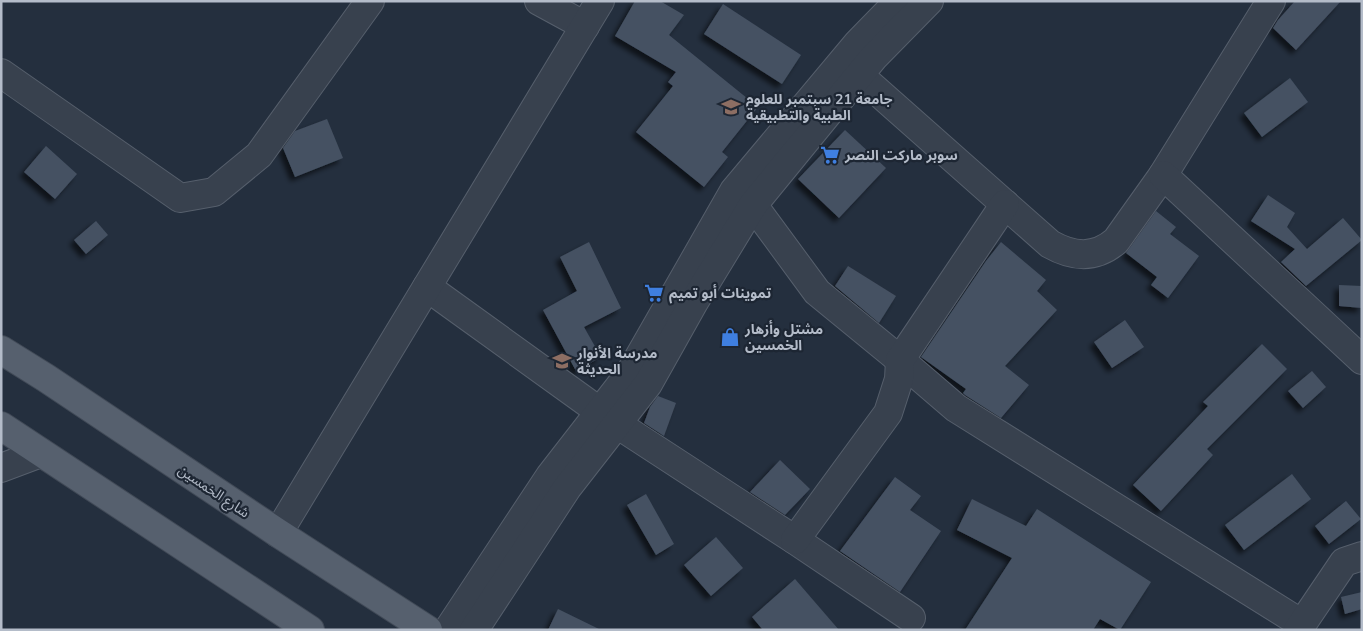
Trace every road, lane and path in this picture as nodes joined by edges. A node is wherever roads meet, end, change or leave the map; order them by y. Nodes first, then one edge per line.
1 (370, 1) edge
2 (539, 1) edge
3 (600, 1) edge
4 (899, 1) edge
5 (929, 1) edge
6 (1271, 1) edge
7 (585, 26) junction
8 (1, 73) edge
9 (859, 75) junction
10 (1163, 175) junction
11 (1005, 204) junction
12 (753, 205) junction
13 (427, 286) junction
14 (1, 350) edge
15 (900, 360) junction
16 (1362, 360) edge
17 (608, 418) junction
18 (1, 426) edge
19 (41, 454) junction
20 (1, 468) edge
21 (278, 533) junction
22 (795, 540) junction
23 (1362, 556) edge
24 (914, 626) edge
25 (1300, 627) edge
26 (310, 630) edge
27 (428, 630) edge
28 (448, 630) edge
29 (474, 630) edge

1 - 8 street
2 - 7 street
3 - 7 street
4 - 17 street
5 - 9 street
6 - 10 street
7 - 13 street
9 - 11 street
9 - 12 street
10 - 11 street
10 - 16 street
11 - 15 street
12 - 15 street
12 - 17 street
13 - 17 street
13 - 21 street
14 - 21 main road, شارع الخمسين
15 - 22 street
15 - 25 street
17 - 22 street
17 - 28 street
17 - 29 street
18 - 19 main road
19 - 20 street
19 - 26 main road
21 - 27 main road, شارع الخمسين
22 - 24 street
23 - 25 street

